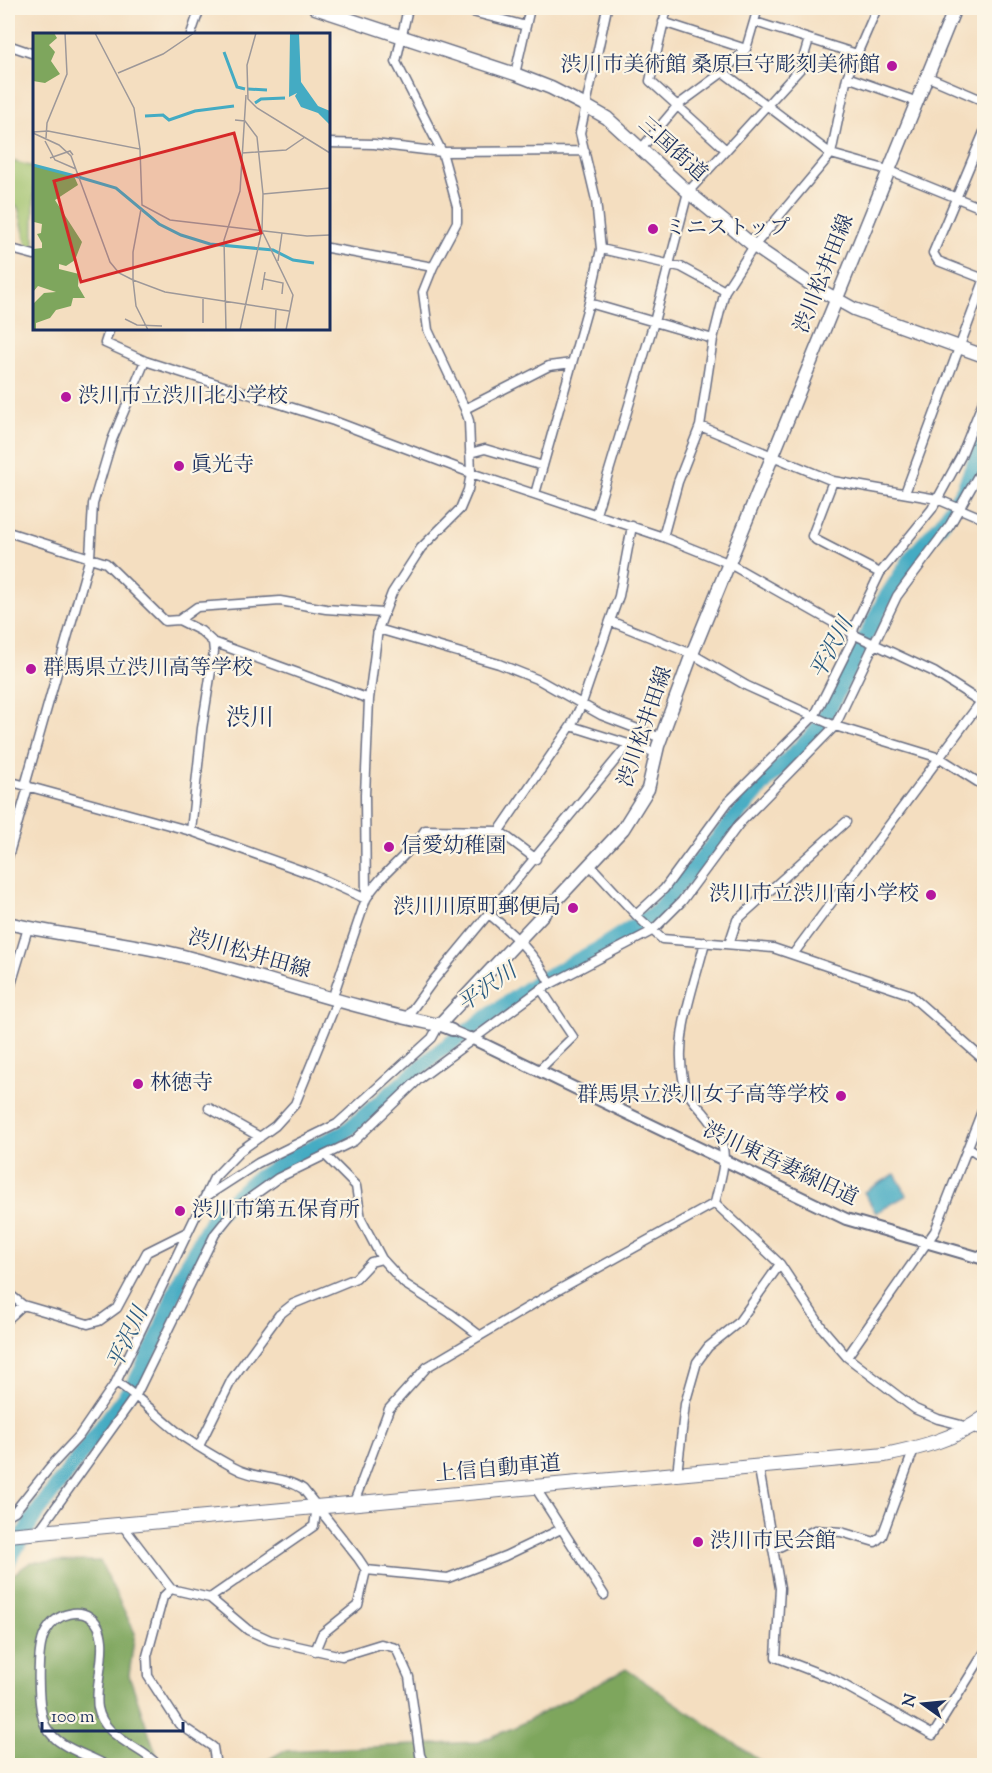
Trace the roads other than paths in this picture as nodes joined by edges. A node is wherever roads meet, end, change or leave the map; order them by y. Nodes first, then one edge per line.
1 (9, 8) edge
2 (200, 8) edge
3 (315, 8) edge
4 (408, 8) edge
5 (457, 8) edge
6 (530, 8) edge
7 (607, 8) edge
8 (667, 8) edge
9 (758, 8) edge
10 (877, 8) edge
11 (954, 8) edge
12 (663, 22) junction
13 (754, 22) junction
14 (8, 23) edge
15 (526, 26) junction
16 (191, 33) edge
17 (401, 37) junction
18 (809, 39) junction
19 (8, 45) edge
20 (746, 49) junction
21 (33, 54) edge
22 (857, 54) junction
23 (723, 72) junction
24 (515, 74) junction
25 (926, 76) junction
26 (847, 77) junction
27 (915, 100) junction
28 (984, 101) edge
29 (767, 104) junction
30 (678, 105) junction
31 (586, 106) junction
32 (984, 132) edge
33 (330, 143) edge
34 (725, 149) junction
35 (640, 150) junction
36 (585, 151) junction
37 (442, 152) junction
38 (831, 154) junction
39 (888, 170) junction
40 (688, 192) junction
41 (956, 198) junction
42 (984, 209) edge
43 (754, 246) junction
44 (8, 248) edge
45 (330, 248) edge
46 (601, 249) junction
47 (33, 255) edge
48 (669, 265) junction
49 (433, 267) junction
50 (984, 280) edge
51 (725, 291) junction
52 (836, 300) junction
53 (589, 303) junction
54 (654, 322) junction
55 (109, 330) edge
56 (713, 339) junction
57 (960, 349) junction
58 (984, 356) edge
59 (145, 361) junction
60 (572, 363) junction
61 (984, 399) edge
62 (465, 409) junction
63 (700, 426) junction
64 (470, 453) junction
65 (772, 457) junction
66 (984, 465) edge
67 (543, 466) junction
68 (471, 473) junction
69 (833, 481) junction
70 (905, 493) junction
71 (535, 494) junction
72 (941, 500) junction
73 (960, 507) junction
74 (596, 514) junction
75 (984, 519) edge
76 (632, 526) junction
77 (8, 532) edge
78 (663, 537) junction
79 (90, 557) junction
80 (728, 563) junction
81 (880, 573) junction
82 (383, 613) junction
83 (179, 620) junction
84 (610, 621) junction
85 (378, 629) junction
86 (855, 635) junction
87 (213, 642) junction
88 (873, 644) junction
89 (692, 654) junction
90 (369, 699) junction
91 (983, 701) edge
92 (581, 706) junction
93 (816, 716) junction
94 (833, 725) junction
95 (570, 726) junction
96 (662, 738) junction
97 (628, 745) junction
98 (657, 753) junction
99 (940, 758) junction
100 (8, 781) edge
101 (984, 786) edge
102 (28, 787) junction
103 (846, 822) dead end
104 (191, 831) junction
105 (499, 831) junction
106 (8, 856) edge
107 (536, 859) junction
108 (590, 865) junction
109 (366, 899) junction
110 (489, 915) junction
111 (637, 916) junction
112 (8, 922) edge
113 (28, 928) junction
114 (650, 929) junction
115 (519, 939) junction
116 (705, 942) junction
117 (729, 944) junction
118 (794, 953) junction
119 (549, 981) junction
120 (10, 988) dead end
121 (542, 989) junction
122 (335, 1000) junction
123 (406, 1018) junction
124 (439, 1025) junction
125 (452, 1030) joint
126 (473, 1038) junction
127 (984, 1060) edge
128 (539, 1070) junction
129 (984, 1106) edge
130 (209, 1108) dead end
131 (260, 1137) junction
132 (968, 1148) junction
133 (326, 1156) junction
134 (984, 1158) edge
135 (724, 1161) junction
136 (207, 1196) junction
137 (715, 1203) junction
138 (188, 1232) junction
139 (927, 1244) junction
140 (382, 1259) junction
141 (984, 1259) edge
142 (780, 1264) junction
143 (8, 1293) edge
144 (23, 1305) junction
145 (8, 1319) edge
146 (478, 1335) junction
147 (847, 1357) junction
148 (116, 1382) junction
149 (136, 1395) junction
150 (984, 1418) edge
151 (978, 1429) edge
152 (199, 1446) junction
153 (914, 1449) junction
154 (759, 1469) junction
155 (677, 1474) junction
156 (535, 1488) junction
157 (353, 1505) junction
158 (317, 1507) junction
159 (8, 1515) edge
160 (123, 1526) junction
161 (561, 1529) junction
162 (31, 1533) junction
163 (8, 1535) edge
164 (773, 1550) junction
165 (366, 1570) junction
166 (171, 1589) junction
167 (604, 1596) dead end
168 (210, 1598) junction
169 (315, 1651) junction
170 (984, 1653) edge
171 (107, 1766) edge
172 (159, 1766) edge
173 (216, 1766) edge
174 (425, 1766) edge

1 - 14 street
2 - 16 street
3 - 17 main road, 三国街道
4 - 17 street
5 - 15 street
6 - 15 street
7 - 31 street
8 - 12 street
9 - 13 street
10 - 22 street
11 - 25 main road, 渋川松井田線
12 - 20 street
12 - 30 street
13 - 18 street
13 - 20 street
15 - 24 street
17 - 24 main road, 三国街道
17 - 37 street
18 - 22 street
18 - 29 street
19 - 21 street
20 - 23 street
22 - 26 street
23 - 29 street
23 - 30 street
24 - 31 main road, 三国街道
25 - 27 main road, 渋川松井田線
25 - 28 street
26 - 27 street
26 - 38 street
27 - 39 main road, 渋川松井田線
29 - 34 street
29 - 38 street
30 - 34 street
30 - 35 street
31 - 35 main road, 三国街道
31 - 36 street
32 - 41 street
33 - 37 street
34 - 40 street
35 - 40 main road, 三国街道
36 - 37 street
36 - 46 street
37 - 49 street
38 - 39 street
38 - 43 street
39 - 41 street
39 - 52 main road, 渋川松井田線
40 - 43 main road, 三国街道
40 - 48 street
41 - 42 street
41 - 50 street
43 - 51 street
43 - 52 main road, 三国街道
44 - 47 street
45 - 49 street
46 - 48 street
46 - 53 street
48 - 51 street
48 - 54 street
49 - 62 street
50 - 57 street
51 - 56 street
52 - 57 main road, 三国街道
52 - 65 main road, 渋川松井田線
53 - 54 street
53 - 60 street
54 - 56 street
54 - 74 street
55 - 59 street
56 - 63 street
57 - 58 main road, 三国街道
57 - 70 street
59 - 68 street
59 - 79 street
60 - 62 street
60 - 67 street
61 - 72 street
62 - 64 street
63 - 65 street
63 - 78 street
64 - 67 street
64 - 68 street
65 - 69 street
65 - 80 main road, 渋川松井田線
66 - 73 street
67 - 71 street
68 - 71 street
68 - 82 street
69 - 70 street
69 - 81 street
70 - 72 street
71 - 74 street
72 - 73 street
72 - 81 street
73 - 75 street
73 - 88 street
74 - 76 street
76 - 78 street
76 - 84 street
77 - 79 street
78 - 80 street
79 - 83 street
79 - 102 street
80 - 86 street
80 - 89 main road, 渋川松井田線
81 - 86 street
82 - 83 street
82 - 85 street
83 - 87 street
84 - 89 street
84 - 92 street
85 - 90 street
85 - 92 street
86 - 88 street
86 - 93 street
87 - 90 street
87 - 104 street
88 - 91 street
88 - 94 street
89 - 93 street
89 - 96 main road, 渋川松井田線
90 - 109 street
91 - 99 street
92 - 95 street
92 - 96 street
93 - 94 street
93 - 111 street
94 - 99 street
94 - 114 street
95 - 97 street
95 - 105 street
96 - 98 main road, 渋川松井田線
97 - 98 street
97 - 107 street
98 - 108 main road, 渋川松井田線
99 - 101 street
99 - 118 street
100 - 102 street
102 - 104 street
102 - 106 street
103 - 117 street
104 - 109 street
105 - 107 street
105 - 109 street
107 - 110 street
108 - 111 street
108 - 115 main road, 渋川松井田線
109 - 122 street
110 - 115 street
110 - 123 street
111 - 114 street
112 - 113 main road, 渋川松井田線
113 - 120 street
113 - 122 main road, 渋川松井田線
114 - 116 street
114 - 119 street
115 - 119 street
115 - 124 main road, 渋川松井田線
116 - 117 street
116 - 135 street
117 - 118 street
118 - 127 street
119 - 121 street
121 - 126 street
121 - 128 street
122 - 123 main road, 渋川松井田線
122 - 131 street
123 - 124 main road, 渋川松井田線
124 - 125 street
124 - 136 street
125 - 126 street
126 - 128 street, 渋川東吾妻線旧道
126 - 133 street
128 - 135 street, 渋川東吾妻線旧道
129 - 132 street
130 - 131 street
131 - 136 street
132 - 134 street
132 - 139 street
133 - 140 street
133 - 149 street
135 - 137 street
135 - 139 street, 渋川東吾妻線旧道
136 - 138 street
137 - 142 street
137 - 146 street
138 - 144 street
138 - 148 street
139 - 141 street, 渋川東吾妻線旧道
139 - 147 street
140 - 146 street
140 - 152 street
142 - 147 street
142 - 155 street
143 - 144 street
144 - 145 street
146 - 157 street
147 - 151 street
148 - 149 street
148 - 159 street
149 - 152 street
149 - 162 street
150 - 151 highway, 上信自動車道
151 - 153 highway, 上信自動車道
152 - 158 street
153 - 154 highway, 上信自動車道
153 - 164 street
154 - 155 highway, 上信自動車道
154 - 164 street
155 - 156 highway, 上信自動車道
156 - 157 highway, 上信自動車道
156 - 161 street
157 - 158 highway, 上信自動車道
158 - 160 highway, 上信自動車道
158 - 165 street
158 - 168 street
160 - 162 highway, 上信自動車道
160 - 166 street
161 - 165 street
161 - 167 street
162 - 163 highway, 上信自動車道
164 - 170 street
165 - 169 street
166 - 168 street
166 - 173 street
168 - 169 street
169 - 174 street
171 - 172 street

